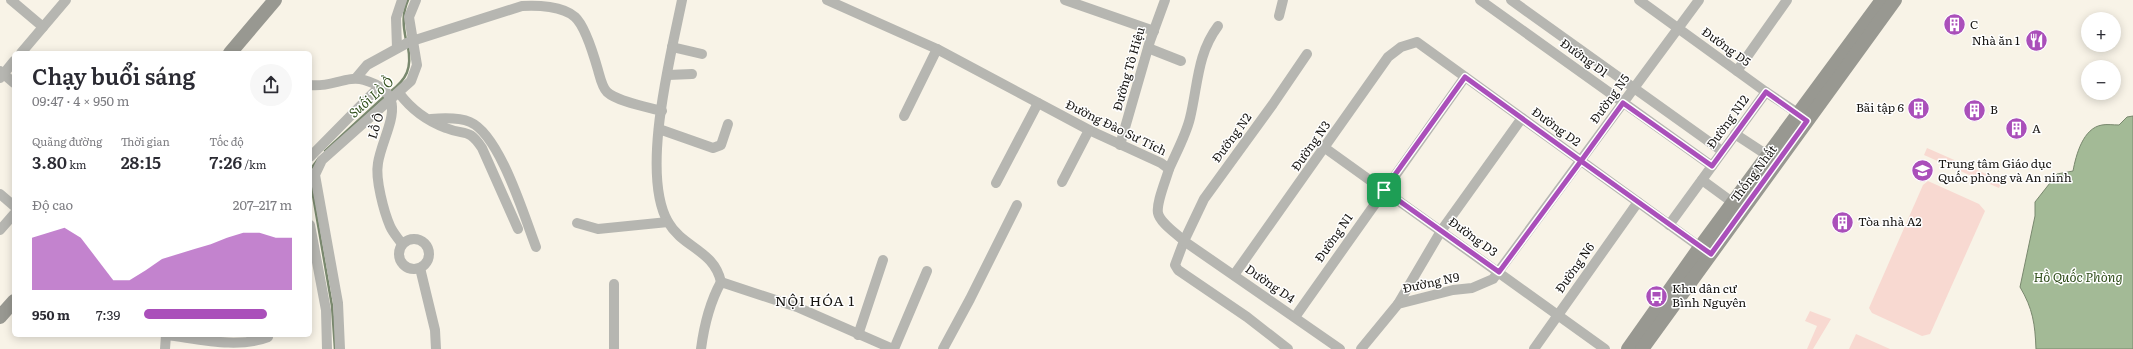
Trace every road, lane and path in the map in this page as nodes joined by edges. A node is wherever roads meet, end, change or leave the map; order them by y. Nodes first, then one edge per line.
1 (11, 0) edge
2 (66, 0) edge
3 (275, 0) edge
4 (402, 0) edge
5 (416, 0) edge
6 (682, 0) edge
7 (827, 0) edge
8 (1065, 0) edge
9 (1165, 0) edge
10 (1283, 0) edge
11 (1480, 0) edge
12 (1639, 0) edge
13 (1700, 0) edge
14 (1787, 0) edge
15 (1882, 0) edge
16 (1895, 0) edge
17 (1515, 1) edge
18 (1279, 16) dead end
19 (1504, 18) junction
20 (1218, 26) dead end
21 (43, 27) junction
22 (1679, 29) junction
23 (1154, 31) junction
24 (1562, 36) junction
25 (1416, 42) joint
26 (405, 44) junction
27 (672, 47) junction
28 (1148, 48) junction
29 (936, 49) junction
30 (23, 51) edge
31 (232, 51) edge
32 (1552, 52) junction
33 (702, 54) dead end
34 (1307, 54) dead end
35 (1181, 60) dead end
36 (1594, 60) junction
37 (12, 63) edge
38 (1737, 71) junction
39 (1, 74) edge
40 (692, 74) dead end
41 (1583, 74) junction
42 (668, 75) junction
43 (1465, 77) junction
44 (356, 78) junction
45 (12, 82) edge
46 (312, 85) edge
47 (1634, 88) junction
48 (1766, 92) junction
49 (388, 93) junction
50 (1038, 103) junction
51 (1623, 103) junction
52 (662, 111) junction
53 (904, 116) dead end
54 (1522, 118) junction
55 (1676, 118) junction
56 (1803, 118) junction
57 (431, 119) junction
58 (728, 124) dead end
59 (659, 129) junction
60 (1089, 130) junction
61 (1666, 133) junction
62 (1735, 134) junction
63 (1120, 146) junction
64 (1325, 148) junction
65 (1722, 151) junction
66 (312, 155) edge
67 (1767, 155) junction
68 (1581, 161) junction
69 (1712, 166) junction
70 (1169, 169) junction
71 (1702, 180) junction
72 (1062, 182) dead end
73 (996, 183) dead end
74 (1384, 190) junction
75 (0, 194) edge
76 (1638, 202) junction
77 (1732, 202) junction
78 (12, 204) edge
79 (1016, 205) dead end
80 (12, 216) edge
81 (668, 222) junction
82 (577, 223) dead end
83 (1669, 225) junction
84 (518, 229) dead end
85 (0, 230) edge
86 (1442, 231) junction
87 (312, 236) edge
88 (1184, 241) junction
89 (402, 244) junction
90 (536, 247) dead end
91 (1705, 250) junction
92 (883, 260) dead end
93 (420, 268) junction
94 (927, 271) dead end
95 (1499, 272) junction
96 (1234, 275) junction
97 (722, 282) junction
98 (614, 284) dead end
99 (12, 303) edge
100 (1398, 304) junction
101 (1558, 314) junction
102 (0, 317) edge
103 (1295, 317) junction
104 (858, 335) junction
105 (167, 337) edge
106 (187, 337) edge
107 (268, 337) dead end
108 (165, 349) edge
109 (327, 349) edge
110 (340, 349) edge
111 (436, 349) edge
112 (614, 349) edge
113 (701, 349) edge
114 (891, 349) edge
115 (943, 349) edge
116 (1288, 349) edge
117 (1340, 349) edge
118 (1361, 349) edge
119 (1534, 349) edge
120 (1605, 349) edge
121 (1628, 349) edge
122 (1642, 349) edge

1 - 21 street
2 - 21 street
3 - 31 main road
4 - 26 street
5 - 26 street
6 - 27 street
7 - 29 street, Đường Đào Sư Tích
8 - 23 street
9 - 23 street, Đường Tô Hiệu
10 - 18 street
11 - 19 street, Đướng D1
12 - 22 street, Đướng D5
13 - 22 street, Đường N5
14 - 38 street
15 - 56 main road, Thống Nhất
16 - 56 main road, Thống Nhất
17 - 19 street
17 - 24 street, Đướng D1
19 - 32 street, Đướng D1
20 - 70 street
21 - 30 street
22 - 38 street, Đướng D5
22 - 47 street, Đường N5
23 - 28 street, Đường Tô Hiệu
24 - 32 street
24 - 36 street, Đướng D1
25 - 43 street, Đường D2
25 - 64 street, Đường N3
26 - 44 street
26 - 49 street
26 - 52 street
27 - 33 street
27 - 42 street
28 - 35 street
28 - 63 street, Đường Tô Hiệu
29 - 50 street, Đường Đào Sư Tích
29 - 53 street
32 - 41 street, Đướng D1
34 - 88 street, Đướng N2
36 - 41 street
36 - 47 street, Đướng D1
37 - 39 street
38 - 48 street, Đướng D5
39 - 45 street
40 - 42 street
41 - 51 street, Đướng D1
42 - 52 street
43 - 54 street, Đường D2
43 - 74 street, Đường N1
44 - 46 street
44 - 49 street
47 - 51 street, Đường N5
47 - 55 street, Đướng D1
48 - 56 street, Đướng D5
48 - 62 street, Đường N12
49 - 57 street
49 - 66 street
49 - 89 street, Lồ Ô
49 - 110 street
50 - 60 street, Đường Đào Sư Tích
50 - 73 street
51 - 61 street, Đướng D1
51 - 68 street, Đường N5
52 - 59 street
54 - 68 street, Đường D2
54 - 86 street
55 - 61 street
55 - 65 street, Đướng D1
56 - 67 main road, Thống Nhất
56 - 91 main road, Thống Nhất
57 - 84 street
57 - 90 street
58 - 59 street
59 - 81 street
60 - 63 street, Đường Đào Sư Tích
60 - 72 street
61 - 69 street, Đướng D1
62 - 65 street, Đường N12
62 - 67 street
63 - 70 street, Đường Đào Sư Tích
64 - 74 street, Đường D3
64 - 96 street, Đường N3
65 - 69 street, Đường N12
67 - 77 main road, Thống Nhất
68 - 76 street, Đường D2
68 - 95 street, Đường N5
69 - 71 street, Đường N12
70 - 88 street, Đường Đào Sư Tích
71 - 77 street
71 - 83 street, Đường N12
74 - 86 street, Đường D3
74 - 103 street, Đường N1
75 - 78 street
76 - 83 street, Đường D2
76 - 101 street, Đường N6
77 - 91 main road, Thống Nhất
79 - 115 street
80 - 85 street
81 - 82 street
81 - 97 street
83 - 91 street, Đường D2
86 - 95 street, Đường D3
86 - 100 street
87 - 109 street
88 - 96 street, Dường D4
88 - 116 street
89 - 93 street
89 - 93 street
91 - 121 main road, Thống Nhất
91 - 122 main road, Thống Nhất
92 - 104 street
93 - 111 street
94 - 114 street
95 - 100 street, Đường N9
95 - 101 street, Đường D3
96 - 103 street, Dường D4
97 - 104 street
97 - 113 street
98 - 112 street
99 - 102 main road
100 - 118 street, Đường N9
101 - 119 street, Đường N6
101 - 120 street, Đường D3
103 - 117 street, Dường D4
104 - 114 street
105 - 108 street
106 - 107 street

